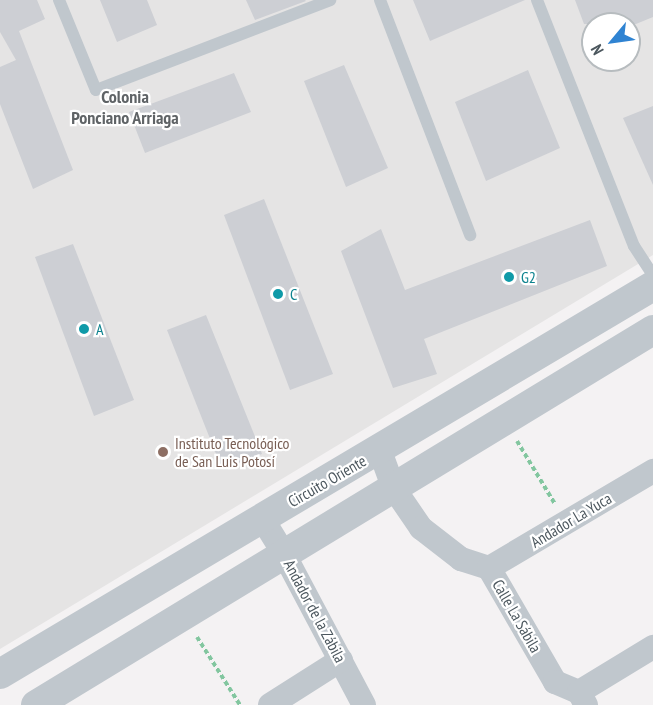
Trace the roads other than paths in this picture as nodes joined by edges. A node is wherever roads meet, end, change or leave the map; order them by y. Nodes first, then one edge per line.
1 (59, 0) edge
2 (330, 0) edge
3 (380, 0) edge
4 (537, 0) edge
5 (470, 235) dead end
6 (653, 275) edge
7 (653, 286) edge
8 (653, 330) edge
9 (380, 451) junction
10 (653, 471) edge
11 (393, 487) junction
12 (262, 518) junction
13 (284, 554) junction
14 (489, 568) junction
15 (653, 647) edge
16 (341, 660) junction
17 (0, 674) edge
18 (582, 698) edge
19 (36, 705) edge
20 (270, 705) edge
21 (364, 705) edge

1 - 2 lane
3 - 5 lane
4 - 6 lane
7 - 9 street, Circuito Oriente
8 - 11 street
9 - 11 street, Calle La Sábila
9 - 12 street, Circuito Oriente
10 - 14 street, Andador La Yuca
11 - 13 street
11 - 14 street, Calle La Sábila
12 - 13 street, Andador de la Zábila
12 - 17 street, Circuito Oriente
13 - 16 street, Andador de la Zábila
13 - 19 street
14 - 18 street, Calle La Sábila
15 - 18 street
16 - 20 street
16 - 21 street, Andador de la Zábila

